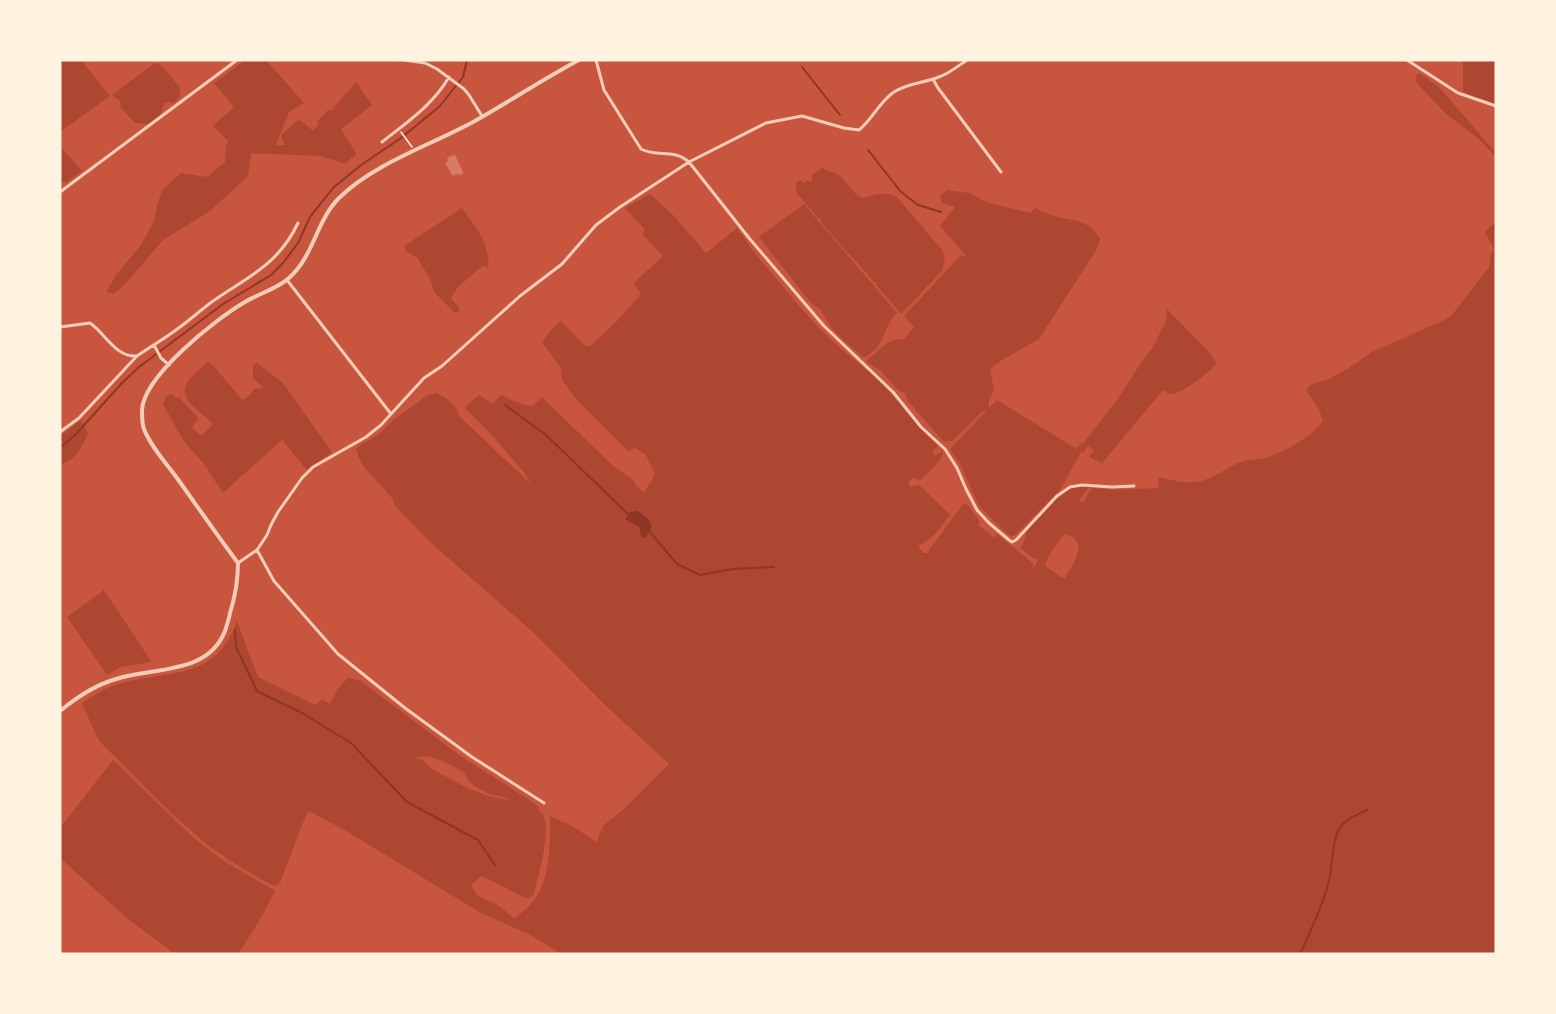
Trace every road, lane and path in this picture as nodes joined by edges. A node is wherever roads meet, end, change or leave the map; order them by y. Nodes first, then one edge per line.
1 (237, 60) edge
2 (404, 60) edge
3 (579, 60) edge
4 (597, 60) edge
5 (967, 60) edge
6 (1407, 60) edge
7 (451, 79) junction
8 (933, 79) junction
9 (1496, 106) edge
10 (482, 116) junction
11 (400, 131) dead end
12 (408, 141) dead end
13 (382, 142) dead end
14 (689, 162) junction
15 (1000, 172) dead end
16 (60, 192) edge
17 (298, 223) dead end
18 (287, 280) junction
19 (60, 327) edge
20 (155, 347) junction
21 (137, 356) junction
22 (169, 365) junction
23 (391, 414) junction
24 (60, 432) edge
25 (1134, 486) dead end
26 (257, 550) junction
27 (238, 563) junction
28 (60, 711) edge
29 (544, 803) dead end

1 - 16 street
2 - 7 street
3 - 10 street
4 - 14 street
5 - 8 street
6 - 9 street
7 - 10 street
7 - 13 street
8 - 14 street
8 - 15 street
10 - 18 street
11 - 12 path
14 - 23 street
14 - 25 street
17 - 20 street
18 - 22 street
18 - 23 street
19 - 21 street
20 - 21 street
20 - 22 street
21 - 24 street
22 - 27 street
23 - 26 street
26 - 27 street
26 - 29 street
27 - 28 street

